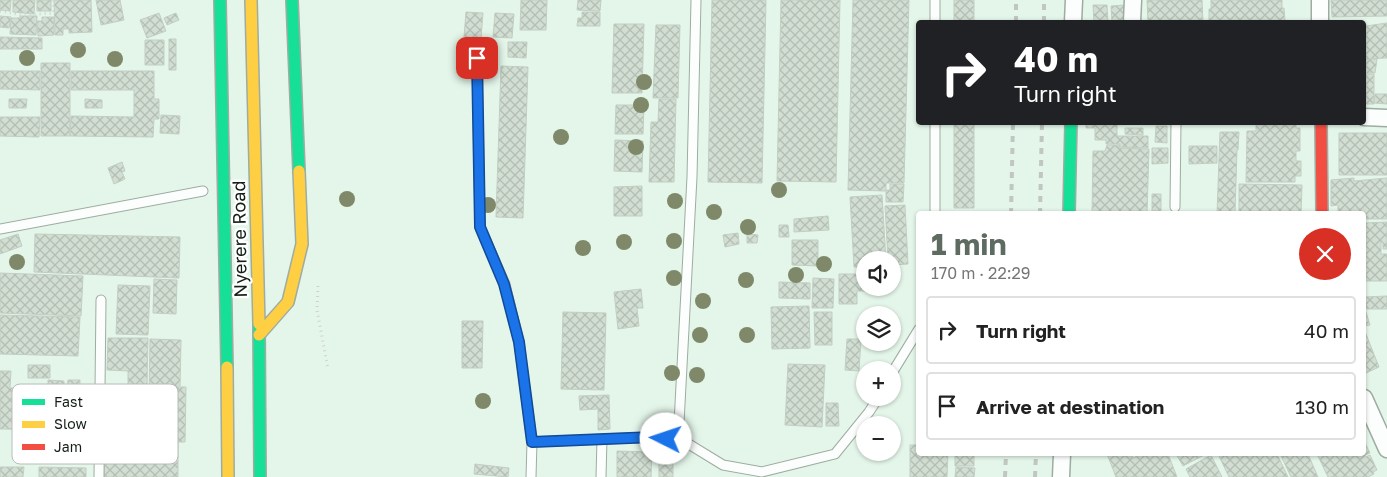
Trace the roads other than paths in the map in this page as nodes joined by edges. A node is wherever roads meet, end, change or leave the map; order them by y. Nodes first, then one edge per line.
1 (220, 0) edge
2 (251, 0) edge
3 (292, 0) edge
4 (696, 0) edge
5 (935, 0) edge
6 (1074, 0) edge
7 (1133, 0) edge
8 (1320, 0) edge
9 (935, 20) edge
10 (1073, 20) edge
11 (1132, 20) edge
12 (1320, 20) edge
13 (477, 58) dead end
14 (1366, 117) edge
15 (1387, 118) edge
16 (935, 125) edge
17 (1071, 125) edge
18 (1176, 125) edge
19 (1322, 125) edge
20 (203, 191) dead end
21 (1174, 207) dead end
22 (935, 211) edge
23 (1069, 211) edge
24 (1322, 211) edge
25 (0, 229) edge
26 (101, 300) dead end
27 (259, 334) junction
28 (916, 334) edge
29 (899, 361) edge
30 (100, 384) edge
31 (1366, 402) edge
32 (873, 406) edge
33 (602, 439) junction
34 (532, 442) junction
35 (678, 442) junction
36 (1387, 448) edge
37 (1062, 456) edge
38 (99, 464) edge
39 (757, 474) edge
40 (99, 477) edge
41 (228, 477) edge
42 (260, 477) edge
43 (531, 477) edge
44 (601, 477) edge
45 (1061, 477) edge

1 - 41 main road, Nyerere Road
2 - 27 main road, Nyerere Road
3 - 27 main road
4 - 35 lane
5 - 9 lane
6 - 10 street
7 - 11 street
8 - 12 street
13 - 34 lane
14 - 15 street
16 - 22 lane
17 - 23 main road
18 - 21 lane
19 - 24 main road
20 - 25 lane
26 - 30 lane
27 - 42 main road, Nyerere Road
28 - 29 lane
31 - 36 street
32 - 39 lane
33 - 34 lane
33 - 35 lane
33 - 44 lane
34 - 43 lane
35 - 39 lane
37 - 45 street
38 - 40 lane

